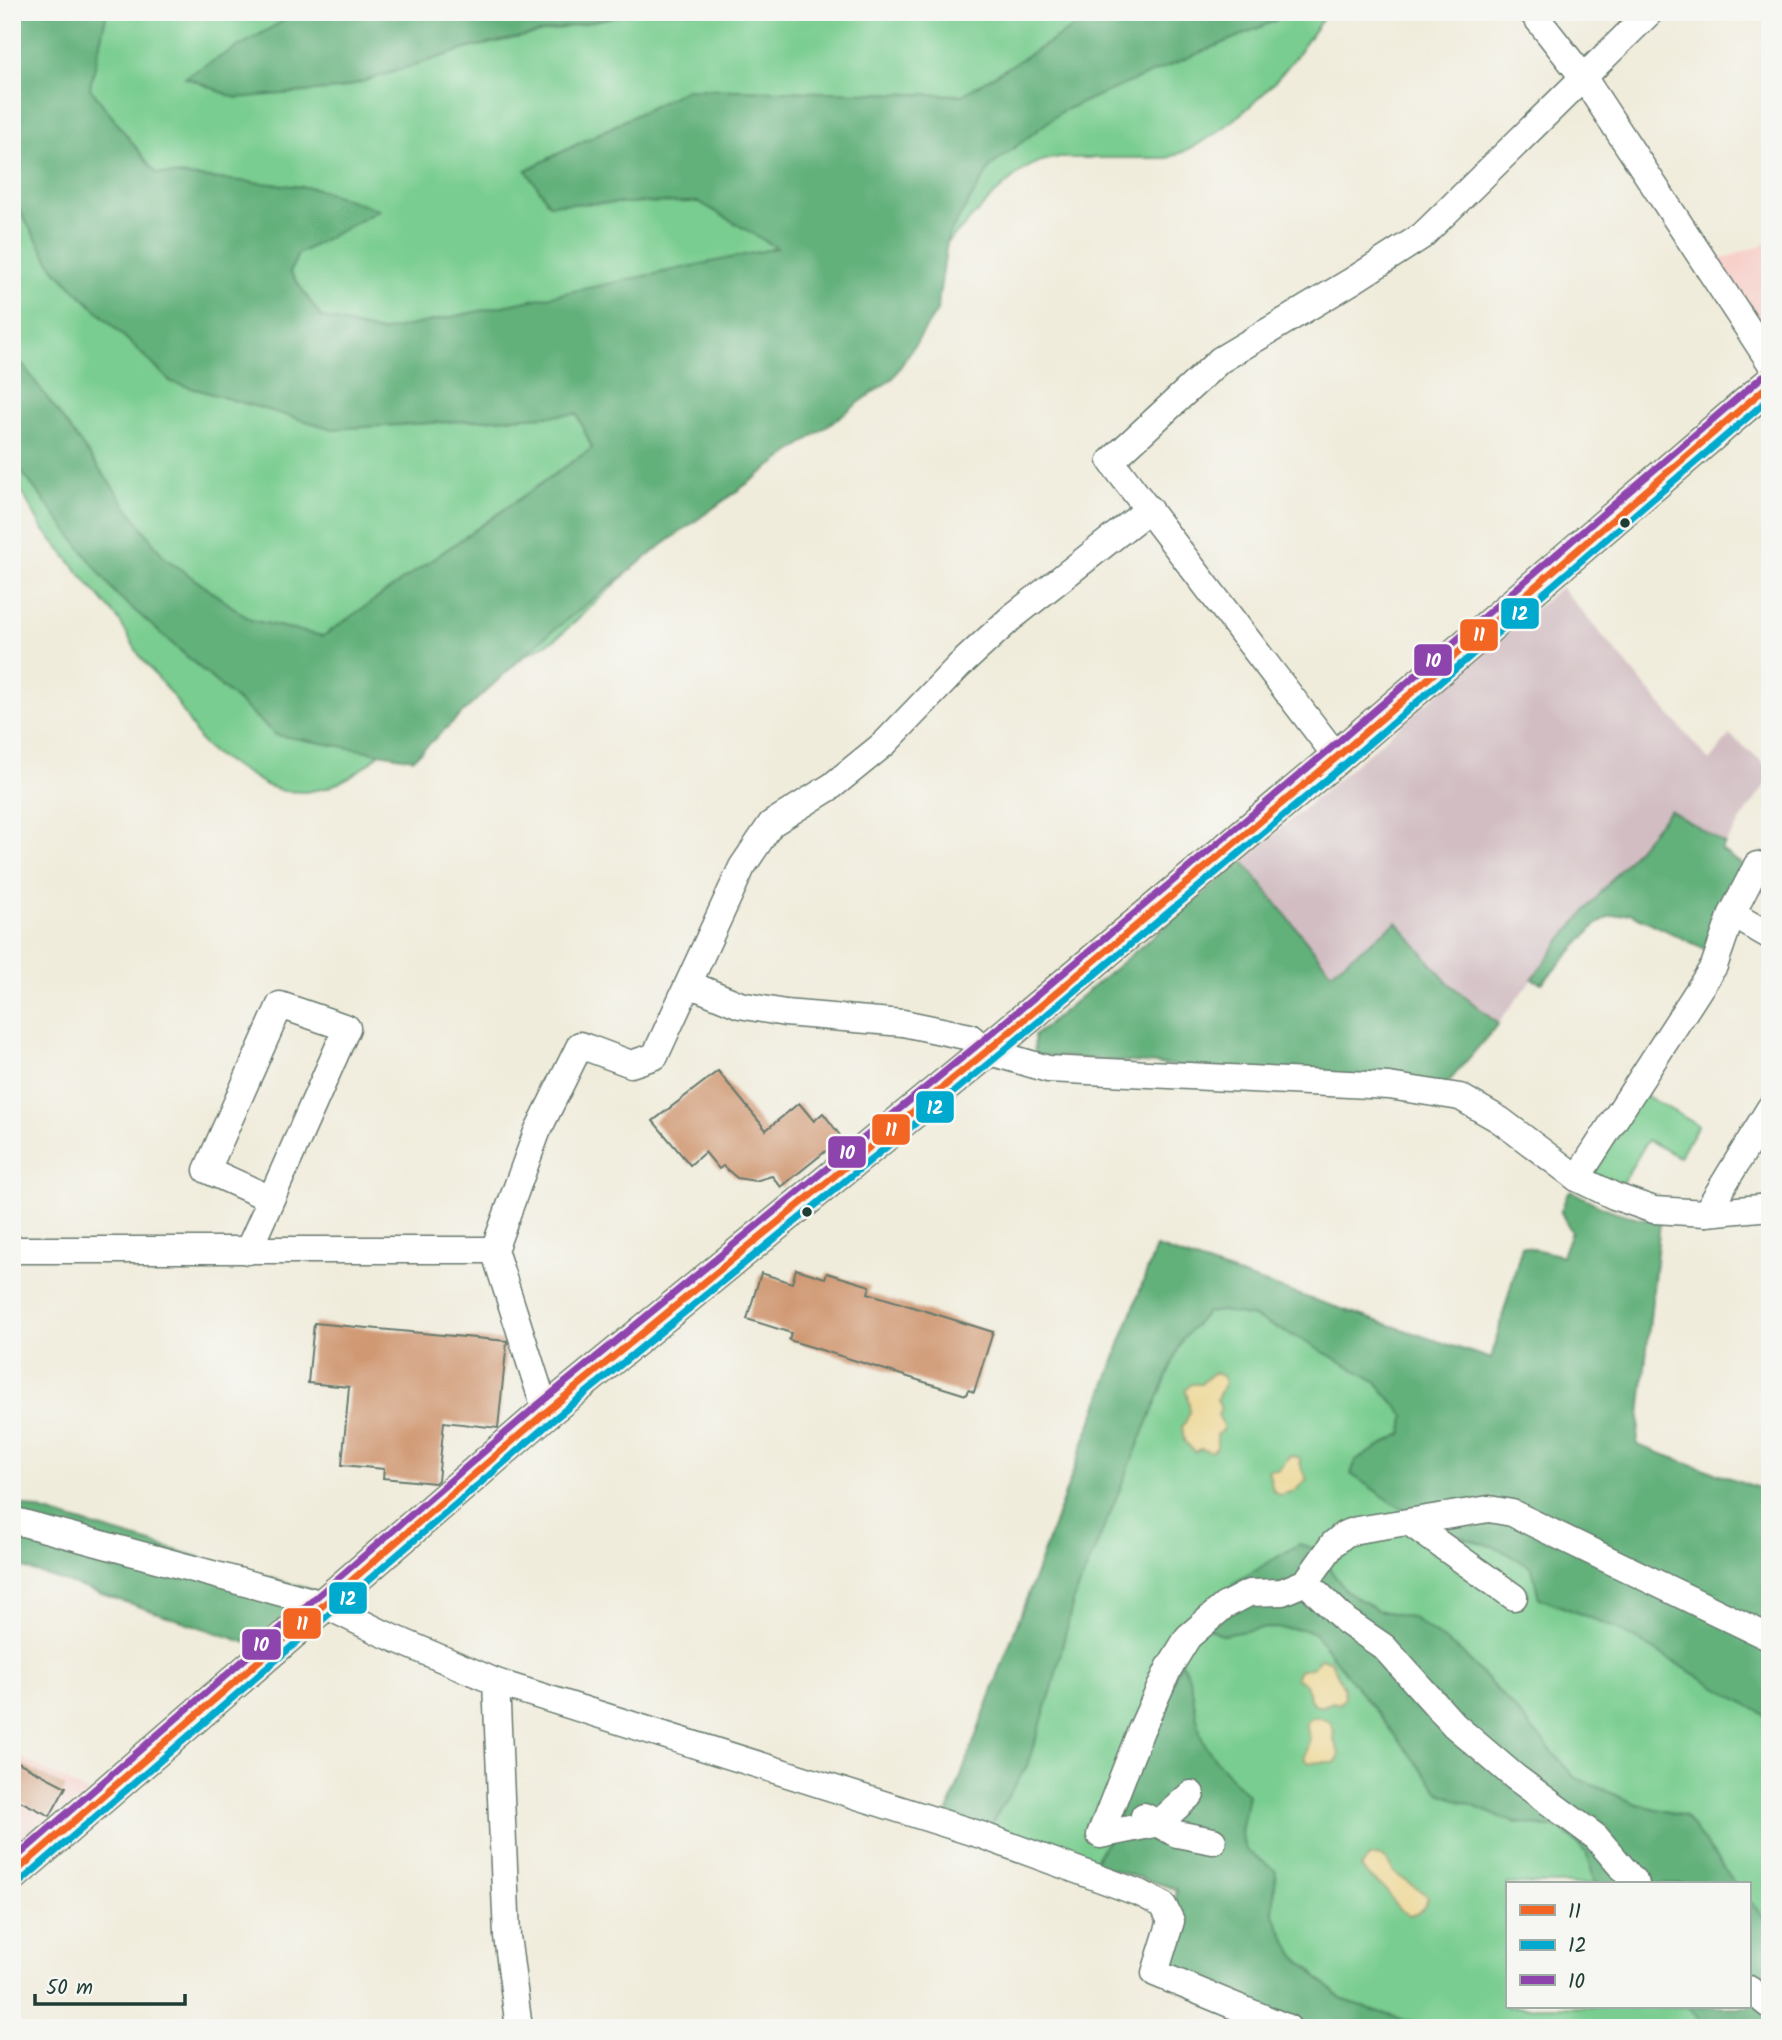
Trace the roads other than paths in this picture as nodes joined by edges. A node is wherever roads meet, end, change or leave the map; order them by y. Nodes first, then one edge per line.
1 (1532, 12) edge
2 (1650, 12) edge
3 (1583, 77) junction
4 (1770, 362) edge
5 (1770, 384) edge
6 (1149, 509) junction
7 (1337, 757) junction
8 (1757, 865) dead end
9 (1732, 914) junction
10 (1770, 936) edge
11 (689, 984) junction
12 (987, 1051) junction
13 (1770, 1108) edge
14 (1577, 1178) junction
15 (271, 1199) junction
16 (1770, 1207) edge
17 (1706, 1213) junction
18 (12, 1250) edge
19 (494, 1250) junction
20 (247, 1251) junction
21 (546, 1412) junction
22 (12, 1520) edge
23 (1410, 1523) junction
24 (1306, 1582) junction
25 (1514, 1597) dead end
26 (323, 1604) junction
27 (1770, 1638) edge
28 (496, 1682) junction
29 (1191, 1794) dead end
30 (1114, 1801) junction
31 (1158, 1822) junction
32 (1213, 1841) dead end
33 (12, 1875) edge
34 (1634, 1882) edge
35 (1750, 1990) edge
36 (1770, 2006) edge
37 (519, 2028) edge
38 (1288, 2028) edge

1 - 3 street
2 - 3 street
3 - 4 street
3 - 6 street
5 - 7 main road
6 - 7 street
6 - 11 street
7 - 12 main road
8 - 9 street
9 - 10 street
9 - 14 street
11 - 12 street
11 - 19 street
12 - 14 street
12 - 21 main road
13 - 17 street
14 - 17 street
15 - 15 street
15 - 20 street
16 - 17 street
18 - 20 street
19 - 20 street
19 - 21 street
21 - 26 main road
22 - 26 street
23 - 24 street
23 - 25 street
23 - 27 street
24 - 30 street
24 - 34 street
26 - 28 street
26 - 33 main road
28 - 37 street
28 - 38 street
29 - 31 street
30 - 31 street
30 - 31 street
31 - 32 street
35 - 36 street

